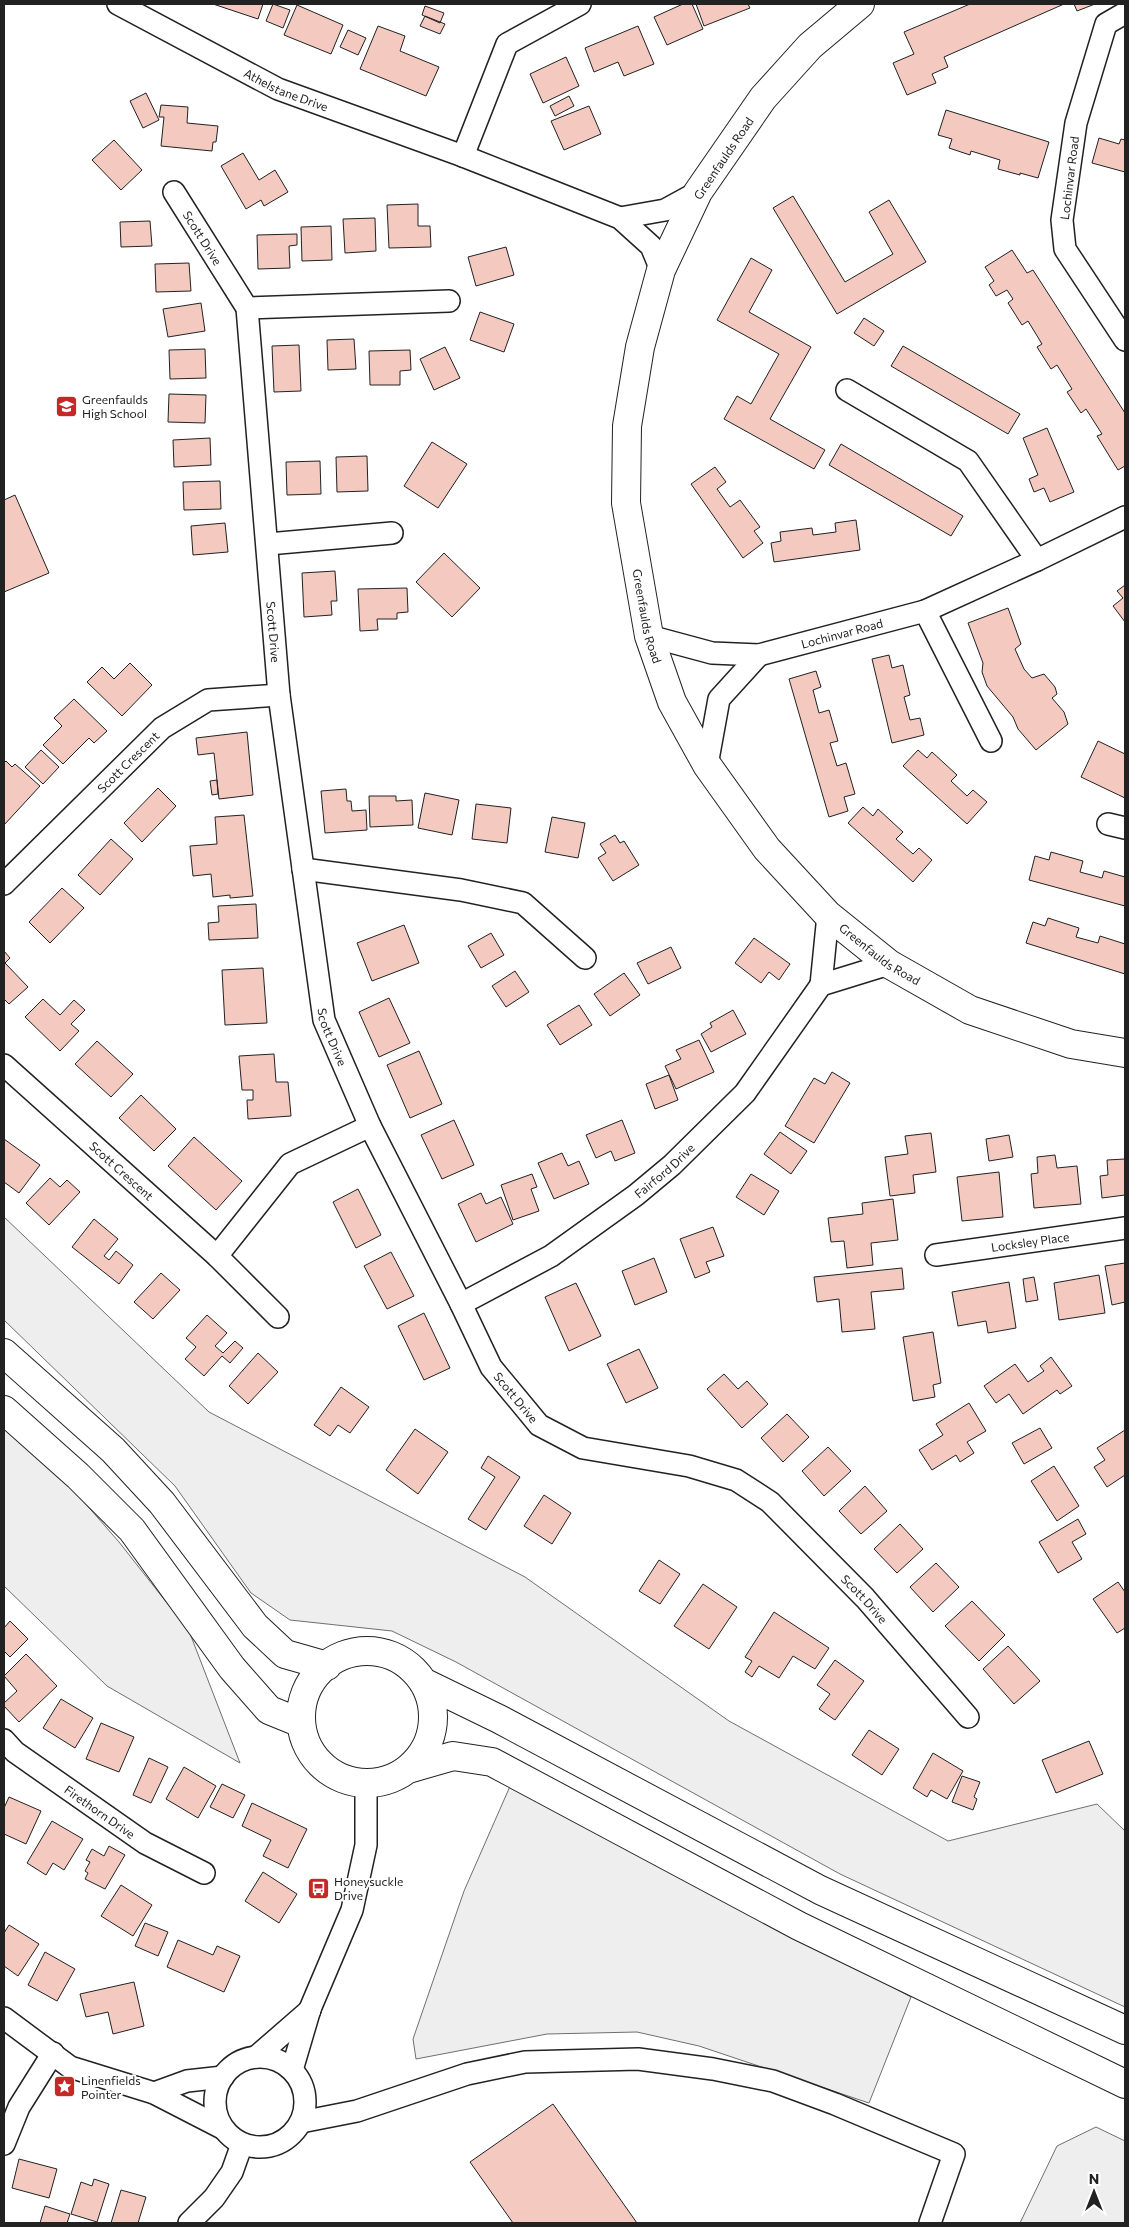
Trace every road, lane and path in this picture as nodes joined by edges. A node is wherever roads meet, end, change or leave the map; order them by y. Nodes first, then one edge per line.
1 (118, 4) edge
2 (580, 4) edge
3 (860, 4) edge
4 (1125, 13) edge
5 (463, 156) junction
6 (174, 192) dead end
7 (698, 192) junction
8 (620, 218) junction
9 (661, 270) junction
10 (449, 302) dead end
11 (246, 308) junction
12 (1125, 340) edge
13 (847, 390) dead end
14 (1125, 517) edge
15 (392, 533) dead end
16 (268, 544) junction
17 (1038, 560) junction
18 (925, 610) junction
19 (649, 636) junction
20 (759, 654) junction
21 (279, 694) junction
22 (991, 741) dead end
23 (707, 765) junction
24 (303, 869) junction
25 (4, 884) edge
26 (828, 915) junction
27 (585, 958) dead end
28 (889, 964) junction
29 (821, 985) junction
30 (1125, 1053) edge
31 (4, 1064) edge
32 (370, 1126) junction
33 (1125, 1228) edge
34 (936, 1255) dead end
35 (217, 1256) junction
36 (461, 1304) junction
37 (278, 1317) dead end
38 (4, 1353) edge
39 (4, 1410) edge
40 (327, 1666) junction
41 (423, 1682) junction
42 (968, 1717) dead end
43 (301, 1723) junction
44 (4, 1740) edge
45 (408, 1770) junction
46 (366, 1784) junction
47 (204, 1873) dead end
48 (310, 2010) junction
49 (4, 2018) edge
50 (1125, 2030) edge
51 (53, 2053) junction
52 (256, 2057) junction
53 (292, 2070) junction
54 (222, 2076) junction
55 (1125, 2084) edge
56 (154, 2093) junction
57 (301, 2122) junction
58 (222, 2128) junction
59 (4, 2144) edge
60 (242, 2144) junction
61 (189, 2223) edge
62 (930, 2223) edge

1 - 5 street, Athelstane Drive
2 - 5 street
3 - 7 main road, Greenfaulds Road
4 - 12 street, Lochinvar Road
5 - 8 street, Athelstane Drive
6 - 11 street, Scott Drive
7 - 8 street
7 - 9 main road, Greenfaulds Road
8 - 9 street, Athelstane Drive
9 - 19 main road, Greenfaulds Road
10 - 11 street
11 - 16 street, Scott Drive
13 - 17 street
14 - 17 street, Lochinvar Road
15 - 16 street
16 - 21 street, Scott Drive
17 - 18 street, Lochinvar Road
18 - 20 street, Lochinvar Road
18 - 22 street
19 - 20 street, Lochinvar Road
19 - 23 main road, Greenfaulds Road
20 - 23 street
21 - 24 street, Scott Drive
21 - 25 street, Scott Crescent
23 - 26 main road, Greenfaulds Road
24 - 27 street
24 - 32 street, Scott Drive
26 - 28 main road, Greenfaulds Road
26 - 29 street, Fairford Drive
28 - 29 street
28 - 30 main road, Greenfaulds Road
29 - 36 street, Fairford Drive
31 - 35 street, Scott Crescent
32 - 35 street
32 - 36 street, Scott Drive
33 - 34 street, Locksley Place
35 - 37 street, Scott Crescent
36 - 42 street, Scott Drive
38 - 40 main road
39 - 43 main road
40 - 41 main road
40 - 43 main road
41 - 45 main road
41 - 50 main road
43 - 46 main road
44 - 47 street, Firethorn Drive
45 - 46 main road
45 - 55 main road
46 - 48 street
48 - 52 street
48 - 53 street
49 - 51 street
51 - 56 street
51 - 59 street
52 - 53 street
52 - 54 street
53 - 57 street
54 - 56 street
54 - 58 street
56 - 58 street
57 - 60 street
57 - 62 street
58 - 60 street
60 - 61 street

